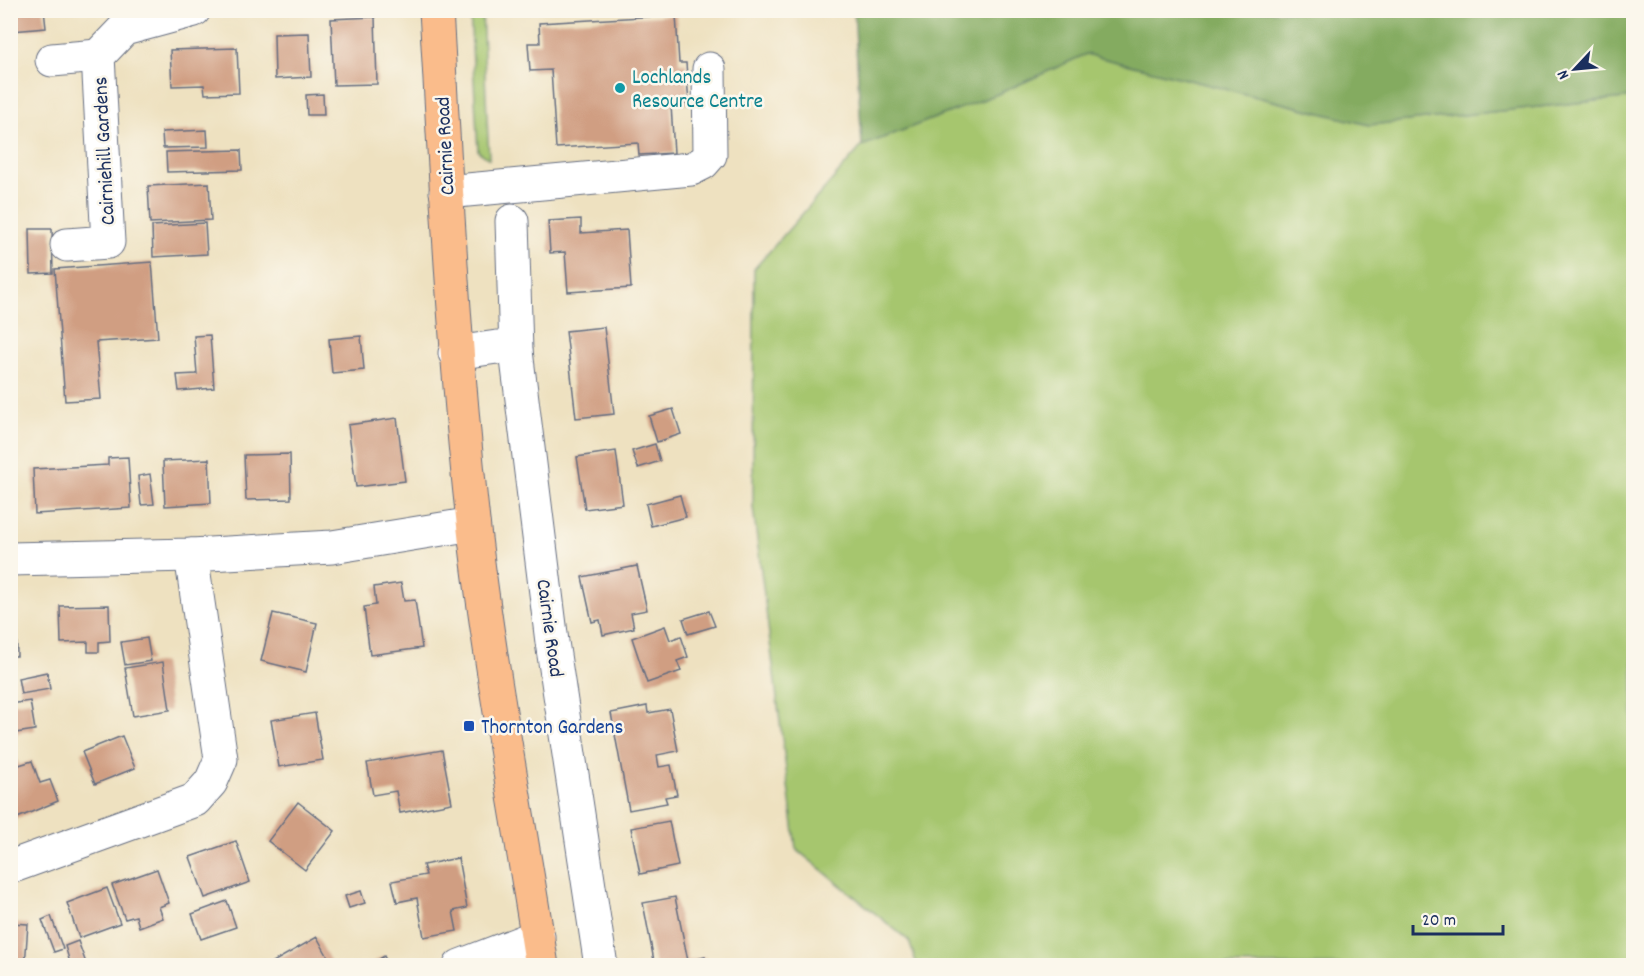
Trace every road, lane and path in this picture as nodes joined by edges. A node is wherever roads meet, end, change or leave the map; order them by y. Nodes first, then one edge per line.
1 (194, 10) edge
2 (436, 10) edge
3 (98, 56) junction
4 (52, 60) dead end
5 (709, 69) dead end
6 (446, 192) junction
7 (512, 221) dead end
8 (67, 245) dead end
9 (516, 351) junction
10 (455, 353) junction
11 (473, 524) junction
12 (191, 555) junction
13 (10, 559) edge
14 (10, 864) edge
15 (540, 951) edge
16 (460, 966) edge
17 (601, 966) edge

1 - 3 street, Cairniehill Gardens
2 - 6 main road, Cairnie Road
3 - 4 street, Cairniehill Gardens
3 - 8 street, Cairniehill Gardens
5 - 6 street
6 - 10 main road, Cairnie Road
7 - 9 street, Cairnie Road
9 - 10 street
9 - 17 street, Cairnie Road
10 - 11 main road, Cairnie Road
11 - 12 street
11 - 15 main road, Cairnie Road
12 - 13 street
12 - 14 street
15 - 16 street

